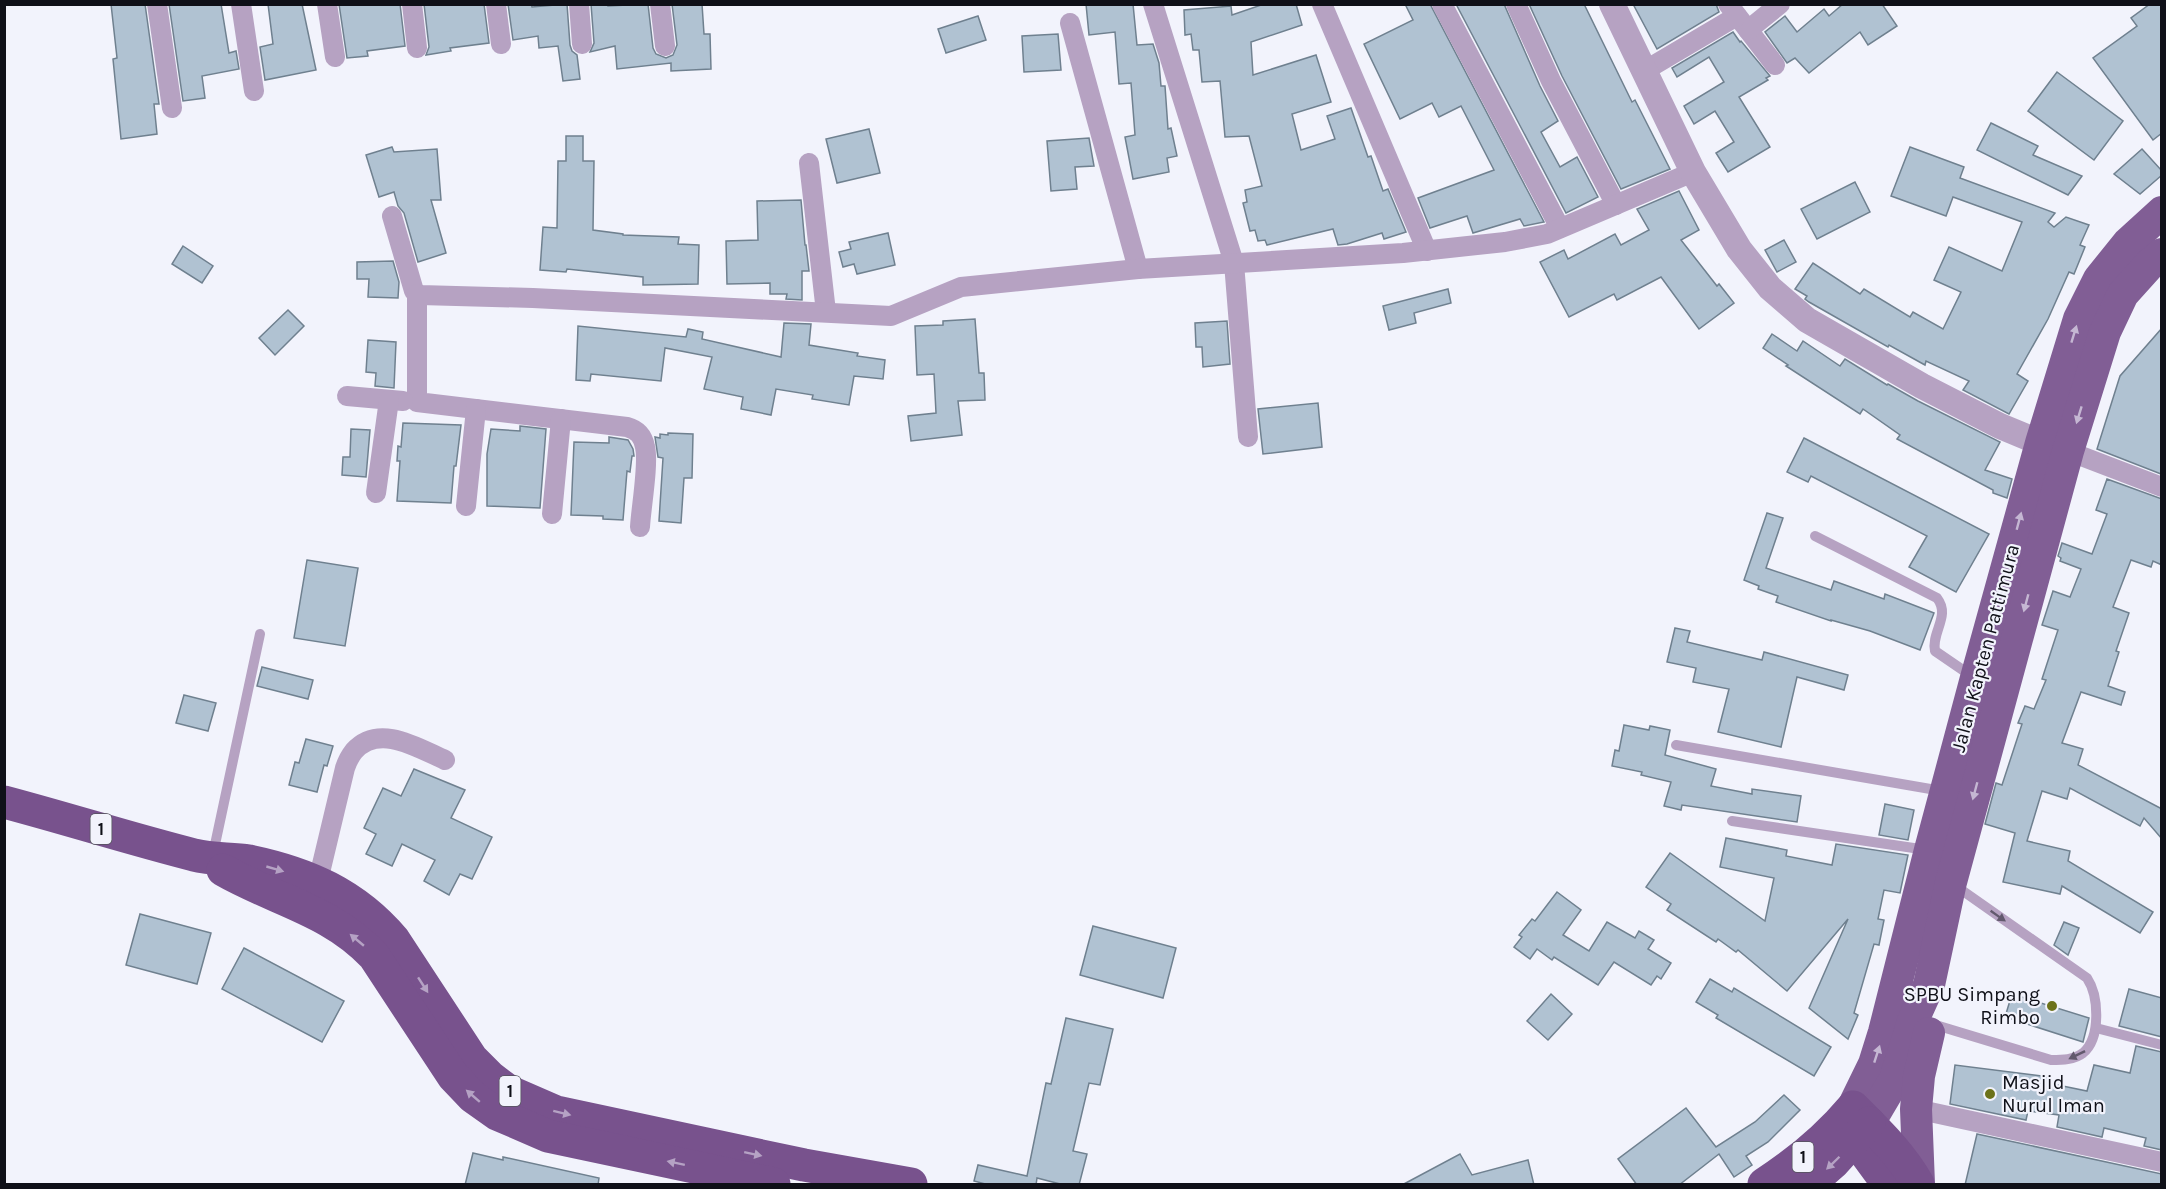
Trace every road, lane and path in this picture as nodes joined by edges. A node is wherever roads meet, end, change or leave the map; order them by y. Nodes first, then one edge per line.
1 (157, 4) edge
2 (241, 4) edge
3 (327, 4) edge
4 (412, 4) edge
5 (496, 4) edge
6 (579, 4) edge
7 (660, 4) edge
8 (1153, 4) edge
9 (1322, 4) edge
10 (1442, 4) edge
11 (1516, 4) edge
12 (1612, 4) edge
13 (1780, 4) edge
14 (1738, 17) edge
15 (1070, 24) dead end
16 (501, 44) dead end
17 (582, 44) dead end
18 (665, 46) dead end
19 (417, 48) dead end
20 (335, 57) dead end
21 (1774, 65) dead end
22 (1644, 71) junction
23 (254, 91) dead end
24 (172, 108) dead end
25 (809, 163) dead end
26 (1693, 172) junction
27 (1616, 205) junction
28 (2162, 212) edge
29 (392, 216) dead end
30 (1560, 228) junction
31 (1426, 251) junction
32 (2162, 254) edge
33 (1234, 263) junction
34 (1138, 269) junction
35 (417, 294) junction
36 (826, 312) junction
37 (347, 396) dead end
38 (390, 400) junction
39 (417, 402) junction
40 (476, 409) junction
41 (561, 419) junction
42 (1248, 437) dead end
43 (2054, 447) junction
44 (2162, 488) edge
45 (376, 493) dead end
46 (466, 506) dead end
47 (552, 514) dead end
48 (640, 527) dead end
49 (1815, 536) dead end
50 (260, 634) dead end
51 (2001, 640) junction
52 (1976, 678) junction
53 (1676, 745) dead end
54 (445, 760) dead end
55 (1946, 791) junction
56 (4, 802) edge
57 (1732, 821) dead end
58 (1930, 850) junction
59 (205, 857) junction
60 (318, 881) junction
61 (1951, 882) junction
62 (1923, 1021) junction
63 (2096, 1028) junction
64 (2162, 1045) edge
65 (1916, 1109) junction
66 (1854, 1124) junction
67 (2162, 1162) edge
68 (774, 1185) edge
69 (911, 1185) edge
70 (1764, 1185) edge
71 (1809, 1185) edge
72 (1888, 1185) edge
73 (1919, 1185) edge

1 - 24 street
2 - 23 street
3 - 20 street
4 - 19 street
5 - 16 street
6 - 17 street
7 - 18 street
8 - 33 street
9 - 31 street
10 - 30 street
11 - 27 street
12 - 22 street
13 - 14 street
14 - 21 street
14 - 22 street
15 - 34 street
22 - 26 street
25 - 36 street
26 - 27 street
26 - 43 street
27 - 30 street
43 -> 28 main road, Jalan Kapten Pattimura
29 - 35 street
30 - 31 street
31 - 33 street
32 -> 43 main road, Jalan Kapten Pattimura
33 - 34 street
33 - 42 street
34 - 36 street
35 - 36 street
35 - 39 street
37 - 38 street
38 - 39 street
38 - 45 street
39 - 40 street
40 - 41 street
40 - 46 street
41 - 47 street
41 - 48 street
43 - 44 street
43 - 51 main road, Jalan Kapten Pattimura
49 - 52 lane
50 - 59 lane
51 - 52 main road, Jalan Kapten Pattimura
51 -> 61 main road, Jalan Kapten Pattimura
52 - 55 main road, Jalan Kapten Pattimura
53 - 55 lane
54 - 60 street
55 - 58 main road, Jalan Kapten Pattimura
56 - 59 highway, 1
57 - 58 lane
66 -> 58 main road, Jalan Kapten Pattimura
59 -> 60 highway, 1
68 -> 59 highway, 1
60 -> 69 highway, 1
61 - 62 main road, Jalan Kapten Pattimura
61 -> 63 lane
63 -> 62 lane
62 - 65 main road
62 - 66 main road
63 - 64 lane
65 - 67 street
65 - 73 main road
66 - 70 highway, 1
66 -> 71 highway, 1
66 - 72 highway
66 - 73 highway

